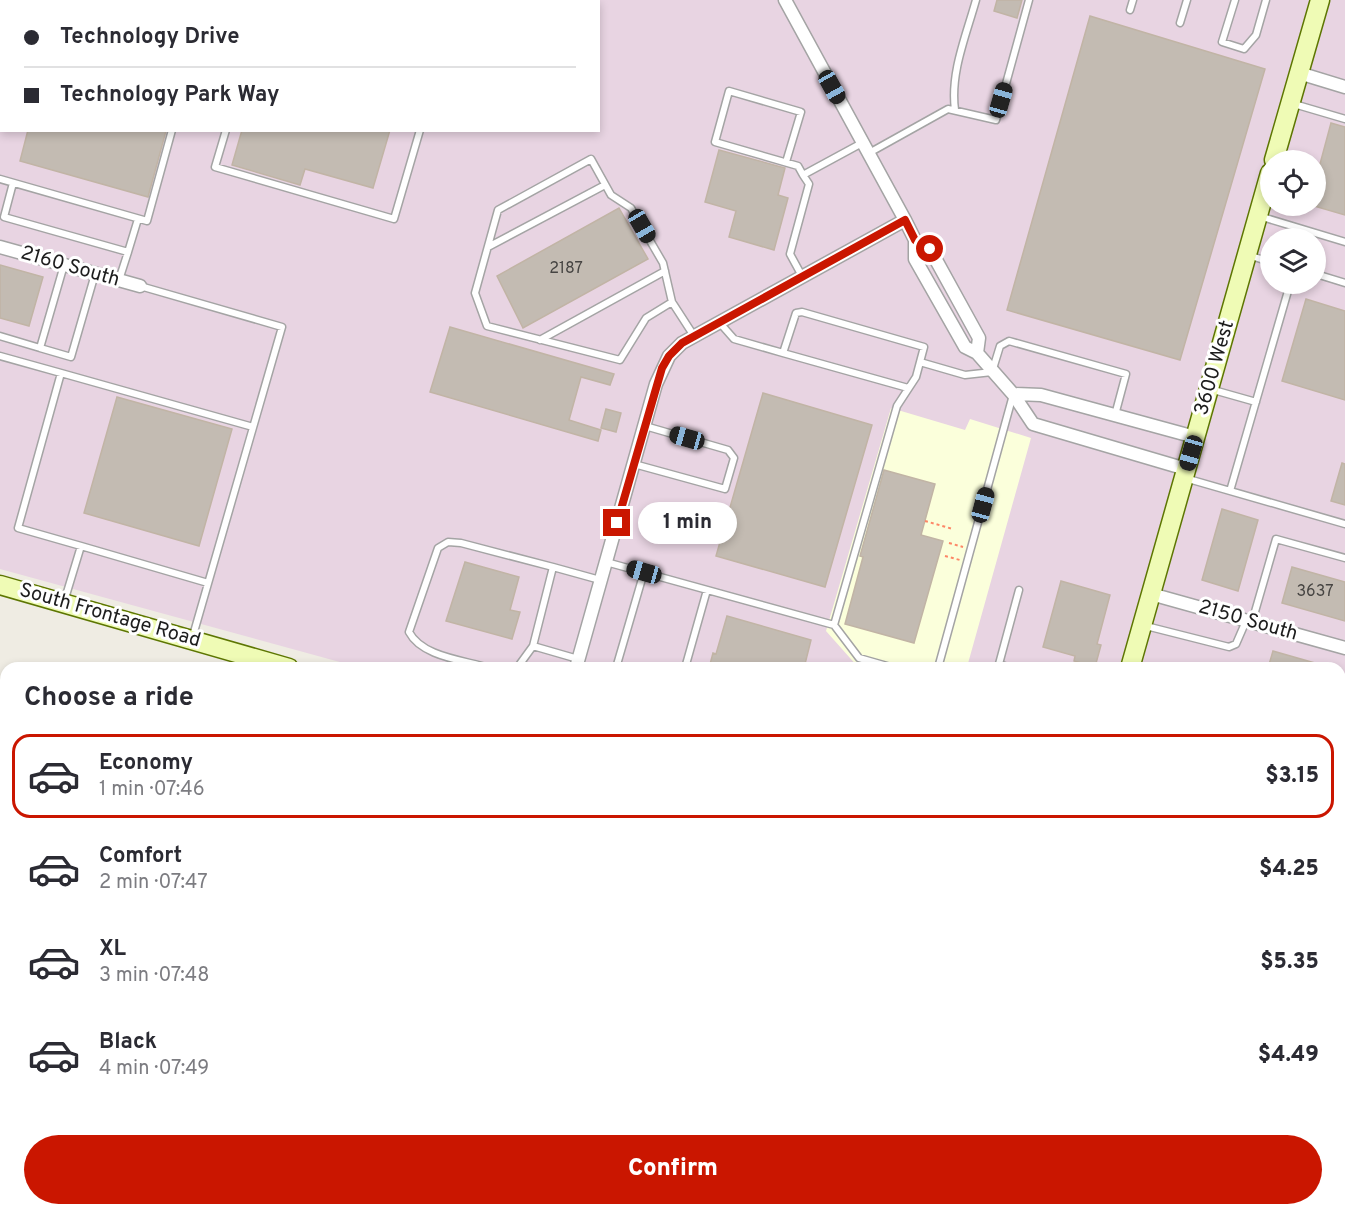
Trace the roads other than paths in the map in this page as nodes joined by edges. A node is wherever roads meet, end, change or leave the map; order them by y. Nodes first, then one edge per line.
1 (785, 0) edge
2 (976, 0) edge
3 (1029, 0) edge
4 (1133, 0) edge
5 (1187, 0) edge
6 (1235, 0) edge
7 (1266, 0) edge
8 (1320, 0) edge
9 (1130, 10) dead end
10 (1180, 23) dead end
11 (1299, 74) junction
12 (1345, 87) edge
13 (1290, 103) junction
14 (955, 110) junction
15 (1345, 119) edge
16 (171, 132) edge
17 (225, 132) edge
18 (419, 132) edge
19 (866, 148) junction
20 (1277, 150) edge
21 (786, 162) junction
22 (803, 175) junction
23 (0, 179) edge
24 (13, 183) junction
25 (605, 185) junction
26 (1260, 209) edge
27 (1258, 216) junction
28 (138, 219) junction
29 (905, 220) junction
30 (915, 240) junction
31 (1345, 242) edge
32 (0, 247) edge
33 (488, 248) junction
34 (128, 252) junction
35 (1247, 255) junction
36 (1260, 259) edge
37 (64, 265) junction
38 (665, 271) junction
39 (95, 274) junction
40 (802, 276) junction
41 (1326, 277) edge
42 (119, 281) junction
43 (1345, 283) edge
44 (140, 286) joint
45 (1287, 294) edge
46 (672, 302) junction
47 (719, 321) junction
48 (0, 336) edge
49 (694, 336) junction
50 (540, 340) junction
51 (40, 348) junction
52 (783, 353) junction
53 (978, 353) junction
54 (0, 356) edge
55 (920, 362) junction
56 (992, 372) junction
57 (61, 373) junction
58 (908, 388) junction
59 (1209, 388) junction
60 (1013, 394) junction
61 (1256, 402) junction
62 (1114, 415) junction
63 (645, 426) junction
64 (253, 427) junction
65 (1196, 437) junction
66 (634, 464) junction
67 (1185, 473) junction
68 (1230, 491) junction
69 (1345, 524) edge
70 (81, 546) junction
71 (1345, 558) edge
72 (606, 562) junction
73 (554, 567) junction
74 (644, 572) junction
75 (601, 581) junction
76 (208, 583) junction
77 (0, 585) edge
78 (707, 590) junction
79 (1019, 590) dead end
80 (1151, 594) junction
81 (64, 603) junction
82 (1249, 622) junction
83 (834, 625) junction
84 (1142, 625) junction
85 (191, 639) junction
86 (533, 646) junction
87 (1345, 648) edge
88 (269, 662) edge
89 (469, 662) edge
90 (521, 662) edge
91 (574, 662) edge
92 (577, 662) edge
93 (618, 662) edge
94 (687, 662) edge
95 (873, 662) edge
96 (940, 662) edge
97 (1000, 662) edge
98 (1132, 662) edge

1 - 19 street
2 - 14 lane
3 - 14 lane
4 - 9 lane
5 - 10 lane
6 - 7 lane
8 - 11 street
11 - 12 street
11 - 13 street
13 - 15 lane
13 - 20 street
14 - 19 lane
16 - 28 lane
17 - 18 lane
19 - 22 lane
19 - 29 street
21 - 21 lane
21 - 22 lane
22 - 40 lane
23 - 24 lane
24 - 28 lane
24 - 34 lane
25 - 33 lane
25 - 33 lane
25 - 38 lane
26 - 27 street, 3600 West
27 - 31 lane
27 - 35 street, 3600 West
28 - 34 lane
29 - 30 street
29 - 40 street
30 - 53 street
30 - 53 street
32 - 37 street, 2160 South
33 - 50 lane
34 - 42 lane
35 - 36 lane
35 - 59 street, 3600 West
37 - 39 street, 2160 South
37 - 51 lane
38 - 46 lane
38 - 50 lane
39 - 42 street, 2160 South
39 - 51 lane
40 - 47 street
41 - 43 lane
42 - 44 street, 2160 South
44 - 64 lane
45 - 61 lane
46 - 49 lane
46 - 50 lane
47 - 49 street
47 - 52 lane
48 - 51 lane
49 - 63 street
52 - 55 lane
52 - 58 lane
53 - 56 street
54 - 57 lane
55 - 56 lane
55 - 58 lane
56 - 60 street
56 - 62 lane
57 - 64 lane
57 - 70 lane
58 - 83 lane
59 - 61 lane
59 - 65 street, 3600 West
60 - 62 street
60 - 67 street
60 - 96 lane
61 - 68 lane
62 - 65 street
63 - 66 street
63 - 66 lane
64 - 76 lane
65 - 67 street, 3600 West
66 - 72 street
67 - 68 lane
67 - 80 street, 3600 West
68 - 69 lane
70 - 76 lane
70 - 81 lane
71 - 82 lane
72 - 74 lane
72 - 75 street
73 - 75 lane
73 - 86 lane
73 - 89 lane
74 - 78 lane
74 - 93 lane
75 - 92 street
76 - 85 lane
77 - 81 street, South Frontage Road
78 - 83 lane
78 - 94 lane
79 - 97 lane
80 - 82 street, 2150 South
80 - 84 street, 3600 West
81 - 85 street, South Frontage Road
82 - 84 lane
82 - 87 street, 2150 South
83 - 95 lane
84 - 98 street, 3600 West
85 - 88 street, South Frontage Road
86 - 90 lane
86 - 91 lane

